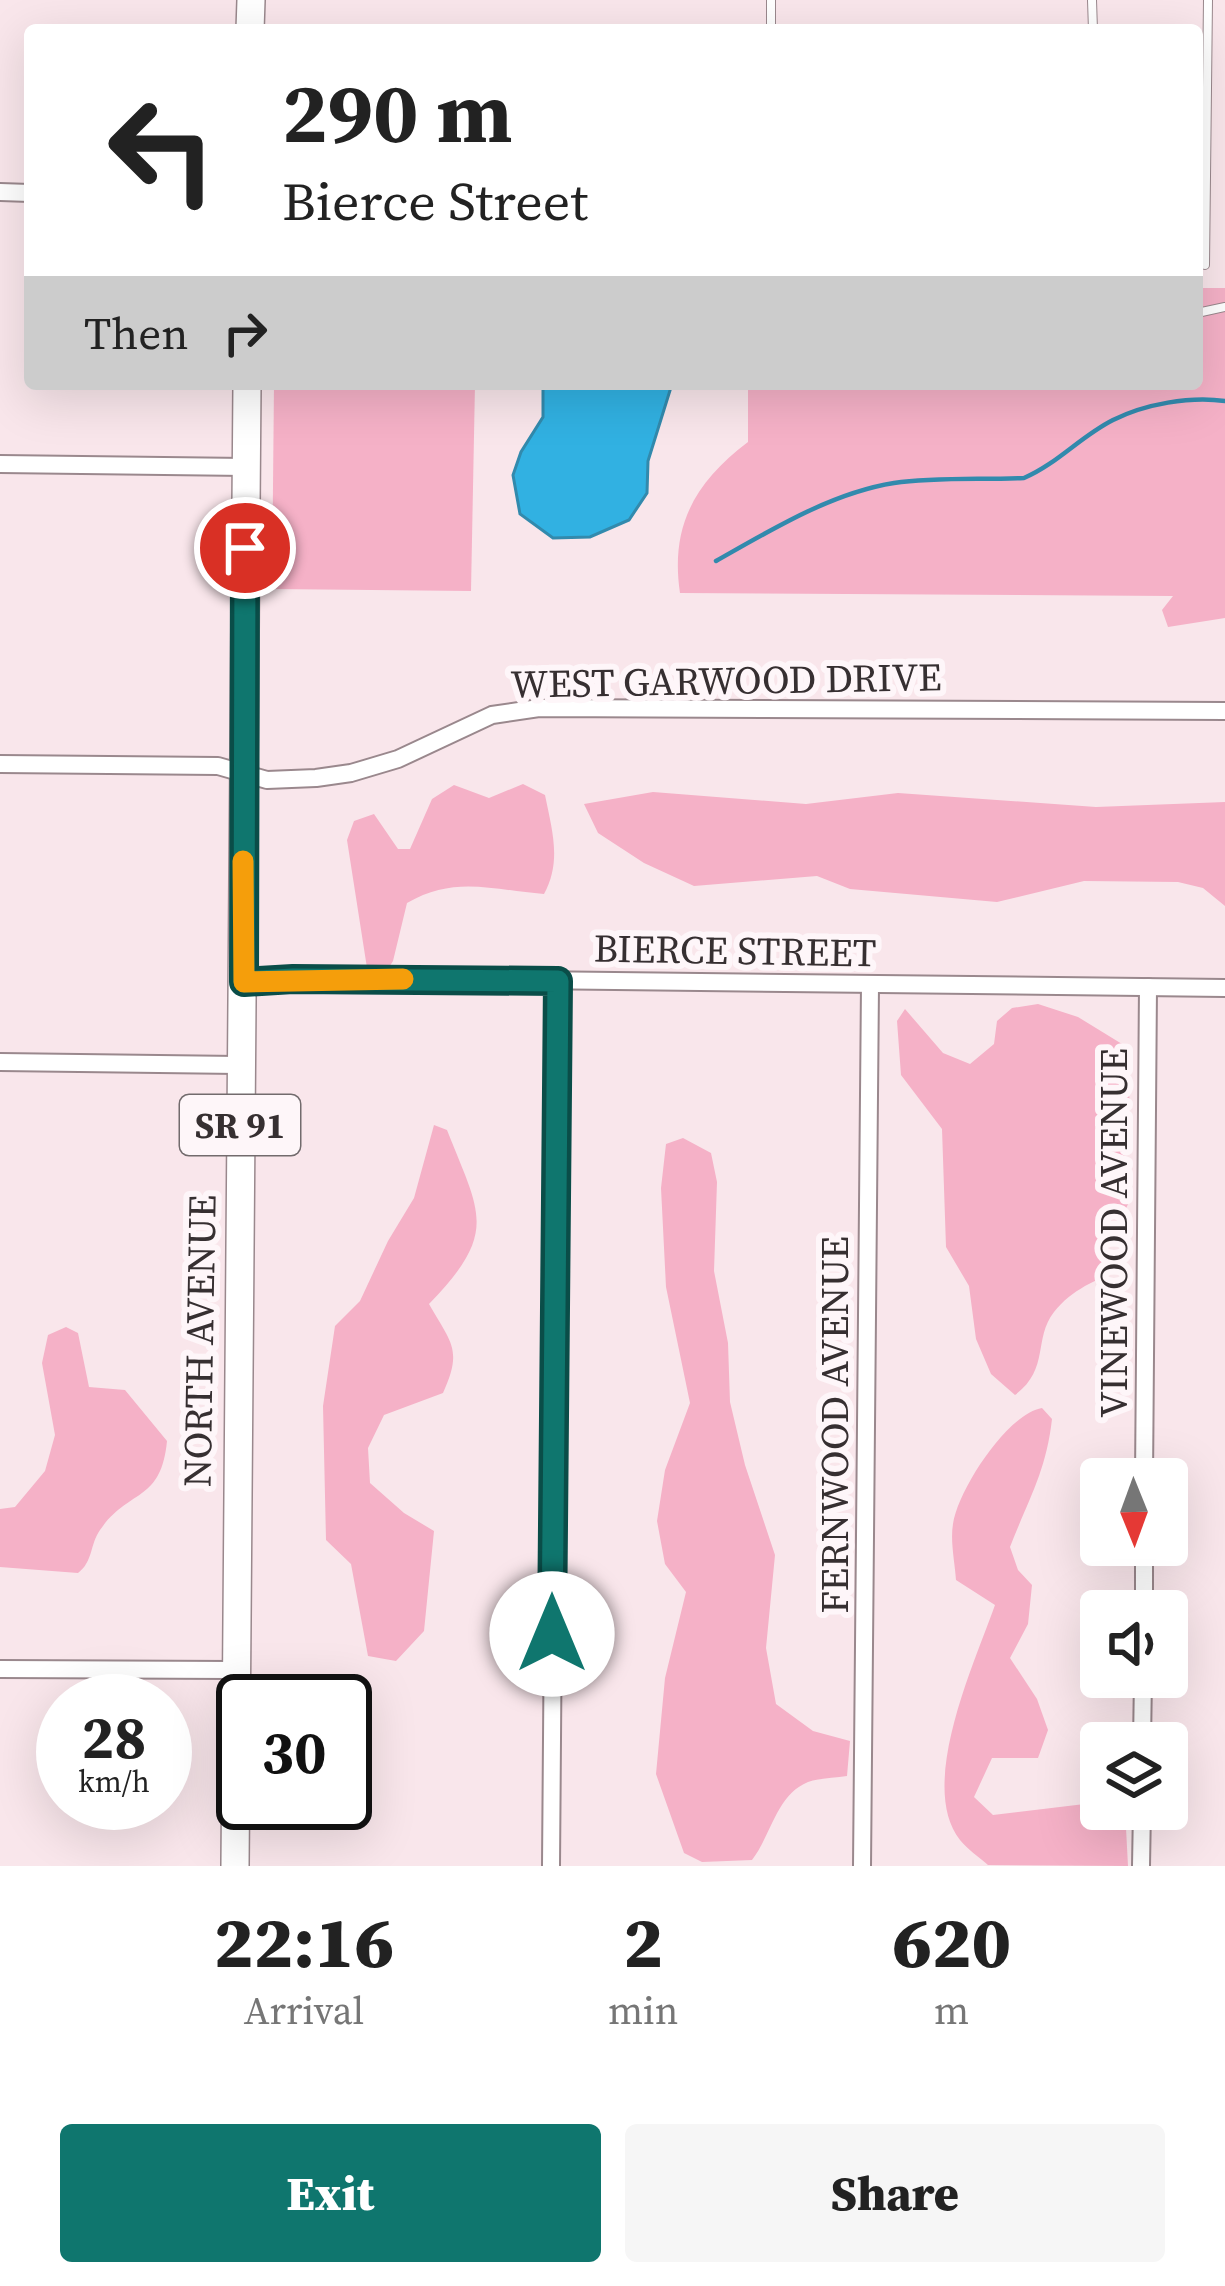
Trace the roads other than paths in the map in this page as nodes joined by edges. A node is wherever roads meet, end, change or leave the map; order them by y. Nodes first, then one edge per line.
1 (1208, 0) edge
2 (1203, 92) edge
3 (1203, 163) edge
4 (1205, 266) dead end
5 (247, 390) edge
6 (0, 464) edge
7 (246, 466) junction
8 (1225, 711) edge
9 (0, 764) edge
10 (242, 771) junction
11 (558, 981) junction
12 (244, 982) junction
13 (870, 985) junction
14 (1148, 987) junction
15 (1225, 988) edge
16 (0, 1062) edge
17 (238, 1064) junction
18 (1144, 1458) edge
19 (0, 1670) edge
20 (234, 1670) junction
21 (1142, 1830) edge
22 (235, 1866) edge
23 (551, 1866) edge
24 (862, 1866) edge
25 (1141, 1866) edge

1 - 2 lane
3 - 4 lane
5 - 7 main road, NORTH AVENUE / SR 91
6 - 7 street
7 - 10 main road, NORTH AVENUE / SR 91
8 - 10 street, WEST GARWOOD DRIVE
9 - 10 street, WEST GARWOOD DRIVE
10 - 12 main road, NORTH AVENUE / SR 91
11 - 12 street, BIERCE STREET
11 - 13 street, BIERCE STREET
11 - 23 street
12 - 17 main road, NORTH AVENUE / SR 91
13 - 14 street, BIERCE STREET
13 - 24 street, FERNWOOD AVENUE
14 - 15 street, BIERCE STREET
14 - 18 street, VINEWOOD AVENUE
16 - 17 street
17 - 20 main road, NORTH AVENUE / SR 91
19 - 20 street
20 - 22 main road, NORTH AVENUE / SR 91
21 - 25 street

